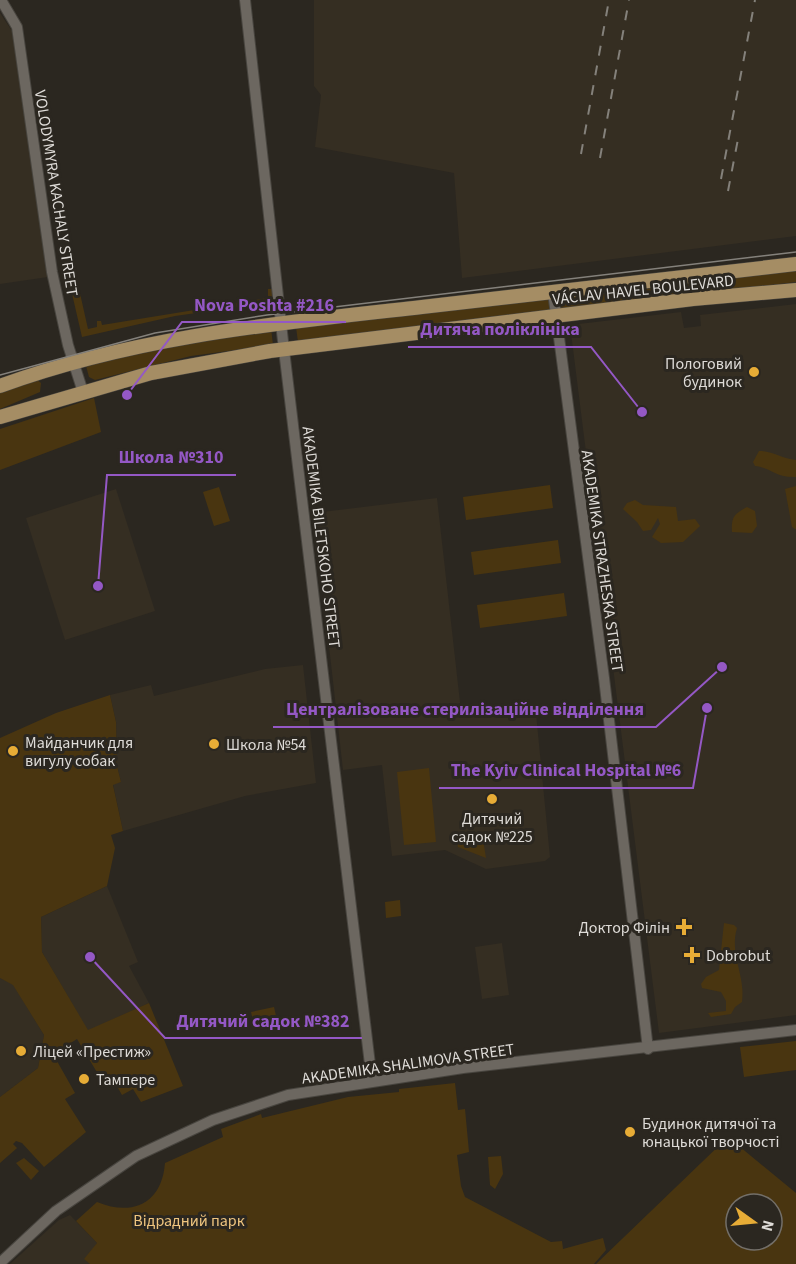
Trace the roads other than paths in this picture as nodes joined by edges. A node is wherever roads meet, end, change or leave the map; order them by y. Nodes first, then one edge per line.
1 (1, 0) edge
2 (245, 0) edge
3 (796, 264) edge
4 (796, 290) edge
5 (553, 292) junction
6 (557, 316) junction
7 (281, 322) junction
8 (284, 350) junction
9 (73, 363) junction
10 (0, 386) edge
11 (83, 392) junction
12 (0, 417) edge
13 (796, 1029) edge
14 (648, 1047) junction
15 (371, 1080) junction
16 (0, 1257) edge
17 (0, 1263) edge

1 - 9 street, VOLODYMYRA KACHALY STREET
2 - 7 street, AKADEMIKA BILETSKOHO STREET
3 - 5 main road, VÁCLAV HAVEL BOULEVARD
4 - 6 main road, VÁCLAV HAVEL BOULEVARD
5 - 6 street, AKADEMIKA STRAZHESKA STREET
5 - 7 main road, VÁCLAV HAVEL BOULEVARD
6 - 8 main road, VÁCLAV HAVEL BOULEVARD
6 - 14 street, AKADEMIKA STRAZHESKA STREET
7 - 8 street, AKADEMIKA BILETSKOHO STREET
7 - 9 main road, VÁCLAV HAVEL BOULEVARD
8 - 11 main road, VÁCLAV HAVEL BOULEVARD
8 - 15 street, AKADEMIKA BILETSKOHO STREET
9 - 10 main road, VÁCLAV HAVEL BOULEVARD
9 - 11 street, VOLODYMYRA KACHALY STREET
11 - 12 main road, VÁCLAV HAVEL BOULEVARD
13 - 14 street, AKADEMIKA SHALIMOVA STREET
14 - 15 street, AKADEMIKA SHALIMOVA STREET
15 - 16 street, AKADEMIKA SHALIMOVA STREET
15 - 17 street, AKADEMIKA SHALIMOVA STREET

